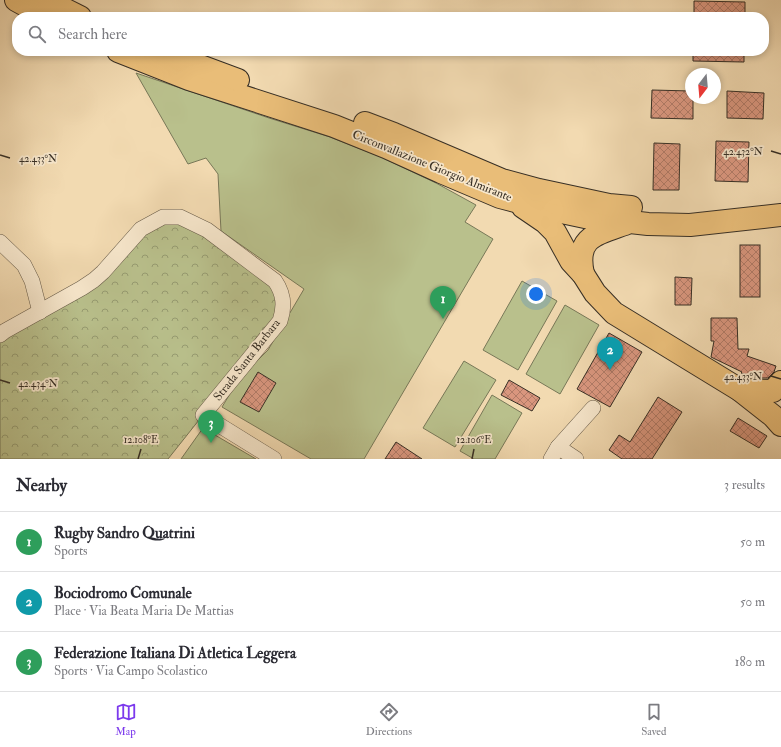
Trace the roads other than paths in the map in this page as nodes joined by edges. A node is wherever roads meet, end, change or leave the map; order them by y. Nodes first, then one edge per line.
1 (16, 0) edge
2 (46, 0) edge
3 (38, 12) edge
4 (70, 12) edge
5 (131, 56) edge
6 (174, 56) edge
7 (500, 197) junction
8 (781, 200) edge
9 (781, 215) edge
10 (631, 222) junction
11 (0, 242) edge
12 (583, 274) junction
13 (40, 312) junction
14 (0, 335) edge
15 (778, 389) edge
16 (740, 390) junction
17 (593, 408) dead end
18 (778, 418) edge
19 (554, 453) edge
20 (274, 459) edge
21 (576, 459) edge

1 - 3 highway
2 - 4 highway
5 - 7 highway, Circonvallazione Giorgio Almirante
6 - 8 highway, Circonvallazione Giorgio Almirante
7 - 10 highway, Circonvallazione Giorgio Almirante
7 - 12 highway
9 - 10 highway, Circonvallazione Giorgio Almirante
10 - 12 highway
11 - 13 street
12 - 16 highway
13 - 14 street, Strada Santa Barbara
13 - 20 street, Strada Santa Barbara
15 - 16 highway
16 - 18 highway
17 - 19 street
19 - 21 street

